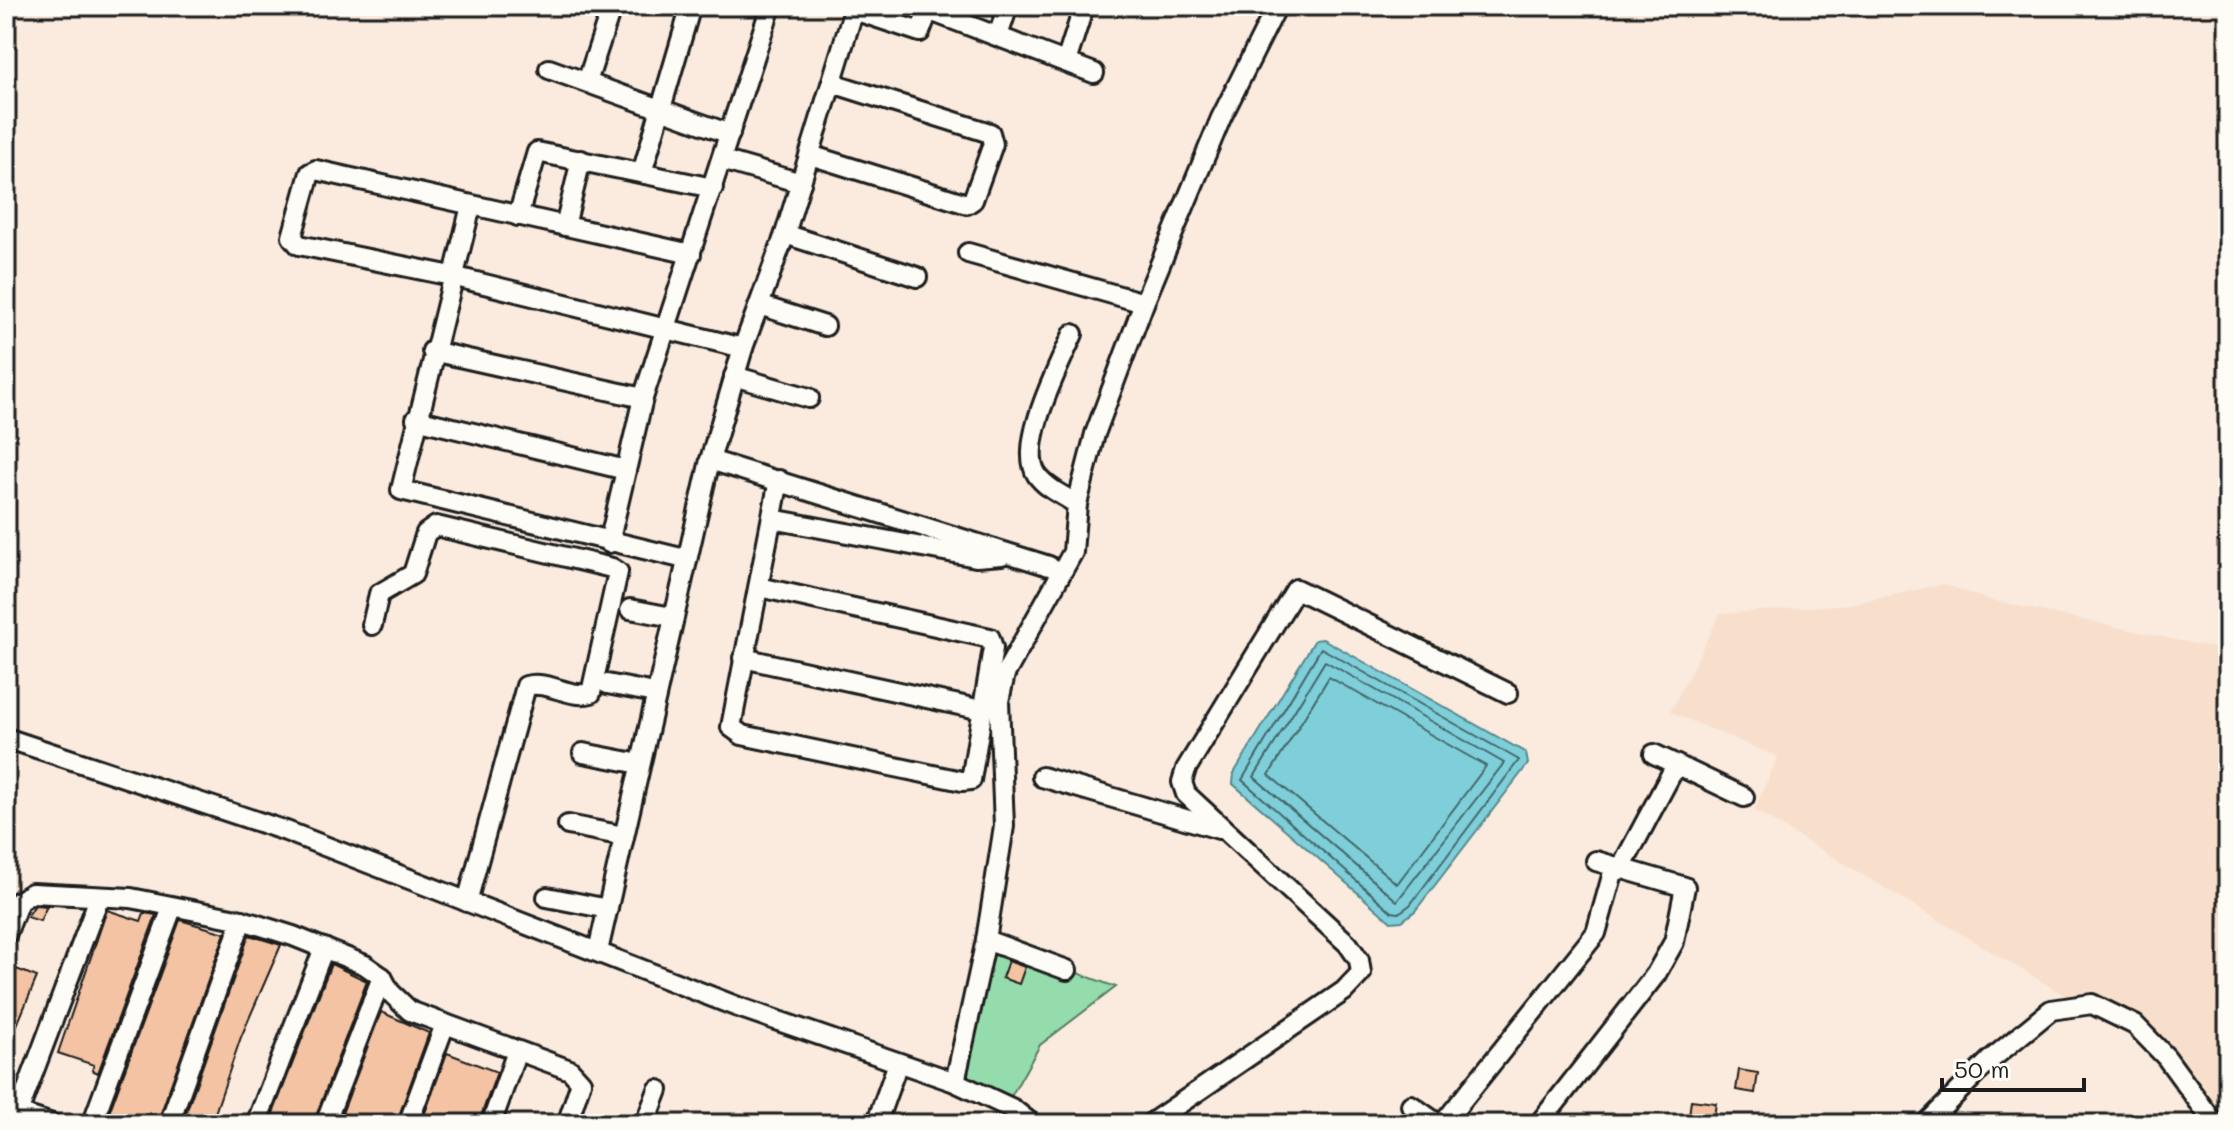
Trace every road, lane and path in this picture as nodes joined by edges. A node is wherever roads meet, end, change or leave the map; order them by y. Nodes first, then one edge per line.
1 (612, 6) edge
2 (691, 6) edge
3 (771, 6) edge
4 (1008, 6) edge
5 (1084, 6) edge
6 (1277, 6) edge
7 (855, 8) edge
8 (929, 8) edge
9 (998, 36) junction
10 (1066, 62) junction
11 (549, 69) dead end
12 (1094, 73) dead end
13 (587, 82) junction
14 (832, 83) junction
15 (659, 108) junction
16 (730, 134) junction
17 (810, 155) junction
18 (581, 160) junction
19 (722, 160) junction
20 (642, 173) junction
21 (801, 183) junction
22 (713, 188) junction
23 (471, 206) junction
24 (518, 216) junction
25 (565, 226) junction
26 (785, 234) junction
27 (968, 253) dead end
28 (691, 254) junction
29 (452, 276) junction
30 (917, 277) dead end
31 (1144, 303) junction
32 (759, 305) junction
33 (825, 326) dead end
34 (665, 328) junction
35 (1073, 334) dead end
36 (743, 348) junction
37 (432, 351) junction
38 (734, 376) junction
39 (643, 398) junction
40 (809, 398) dead end
41 (416, 419) junction
42 (710, 460) junction
43 (626, 470) junction
44 (779, 480) junction
45 (1077, 504) junction
46 (772, 519) junction
47 (609, 543) junction
48 (1010, 553) junction
49 (685, 559) junction
50 (1049, 566) dead end
51 (759, 587) junction
52 (630, 609) dead end
53 (672, 617) junction
54 (372, 625) dead end
55 (743, 658) junction
56 (607, 684) dead end
57 (655, 693) junction
58 (1508, 693) dead end
59 (982, 710) junction
60 (6, 738) edge
61 (583, 753) dead end
62 (1654, 754) dead end
63 (640, 764) junction
64 (1676, 765) junction
65 (1042, 777) dead end
66 (1744, 797) dead end
67 (568, 825) dead end
68 (1225, 831) junction
69 (624, 836) junction
70 (1596, 861) dead end
71 (1617, 870) junction
72 (547, 897) dead end
73 (99, 898) junction
74 (467, 902) junction
75 (172, 908) junction
76 (608, 909) junction
77 (242, 920) junction
78 (6, 935) edge
79 (986, 940) junction
80 (324, 948) junction
81 (598, 951) junction
82 (1067, 970) dead end
83 (382, 977) junction
84 (445, 1024) junction
85 (517, 1051) junction
86 (898, 1063) junction
87 (955, 1082) junction
88 (658, 1090) dead end
89 (1411, 1105) dead end
90 (12, 1111) edge
91 (52, 1124) edge
92 (92, 1124) edge
93 (169, 1124) edge
94 (256, 1124) edge
95 (325, 1124) edge
96 (408, 1124) edge
97 (491, 1124) edge
98 (567, 1124) edge
99 (645, 1124) edge
100 (876, 1124) edge
101 (1032, 1124) edge
102 (1150, 1124) edge
103 (1440, 1124) edge
104 (1539, 1124) edge
105 (1926, 1124) edge
106 (2215, 1124) edge

1 - 13 street
2 - 15 street
3 - 16 street
4 - 9 street
5 - 10 street
6 - 31 street
7 - 8 street
7 - 14 street
8 - 9 street
9 - 10 street
10 - 12 street
11 - 13 street
13 - 15 street
14 - 17 street
14 - 17 street
15 - 16 street
15 - 20 street
16 - 19 street
17 - 21 street
18 - 20 street
18 - 24 street
18 - 25 street
19 - 21 street
19 - 22 street
20 - 22 street
21 - 26 street
22 - 28 street
23 - 24 street
23 - 29 street
23 - 29 street
24 - 25 street
25 - 28 street
26 - 30 street
26 - 32 street
27 - 31 street
28 - 34 street
29 - 34 street
29 - 37 street
31 - 45 street
32 - 33 street
32 - 36 street
34 - 36 street
34 - 39 street
35 - 45 street
36 - 38 street
37 - 39 street
37 - 41 street
38 - 40 street
38 - 42 street
39 - 43 street
41 - 43 street
41 - 47 street
42 - 44 street
42 - 49 street
43 - 47 street
44 - 46 street
44 - 48 street
45 - 79 street
46 - 48 street
46 - 51 street
47 - 49 street
48 - 50 street
49 - 53 street
51 - 55 street
51 - 59 street
52 - 53 street
53 - 57 street
54 - 74 street
55 - 59 street
55 - 59 street
56 - 57 street
57 - 63 street
58 - 68 street
60 - 74 street
61 - 63 street
62 - 64 street
63 - 69 street
64 - 66 street
64 - 71 street
65 - 68 street
67 - 69 street
68 - 102 street
69 - 76 street
70 - 71 street
71 - 103 street
71 - 104 street
72 - 76 street
73 - 75 street
73 - 78 street
73 - 90 street
74 - 81 street
75 - 77 street
75 - 92 street
76 - 81 street
77 - 80 street
77 - 93 street
79 - 82 street
79 - 87 street
80 - 83 street
80 - 94 street
81 - 86 street
83 - 84 street
83 - 95 street
84 - 85 street
84 - 96 street
85 - 97 street
85 - 98 street
86 - 87 street
86 - 100 street
87 - 101 street
88 - 99 street
89 - 103 street
90 - 91 street
105 - 106 street

